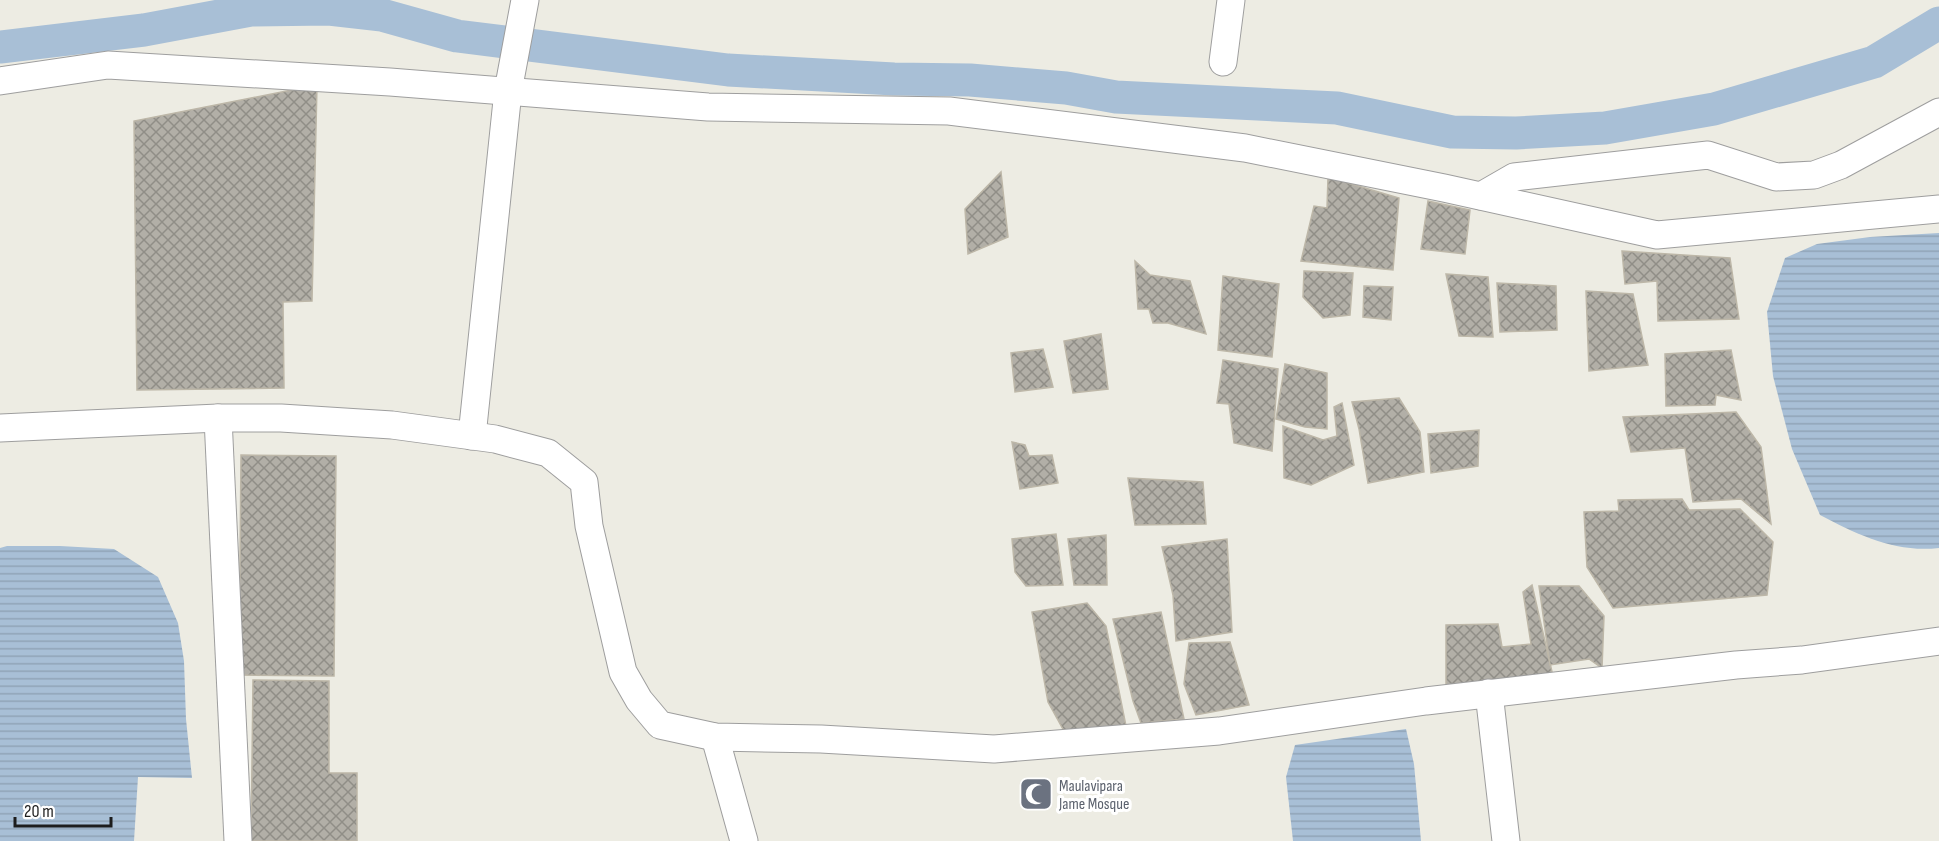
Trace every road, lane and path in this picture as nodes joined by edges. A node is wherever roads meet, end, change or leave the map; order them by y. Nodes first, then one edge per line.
1 (525, 0) edge
2 (1232, 0) edge
3 (1223, 62) dead end
4 (0, 81) edge
5 (510, 86) junction
6 (1939, 112) edge
7 (1481, 196) junction
8 (1939, 209) edge
9 (218, 418) junction
10 (0, 428) edge
11 (472, 436) junction
12 (1939, 641) edge
13 (1489, 693) junction
14 (715, 736) junction
15 (238, 841) edge
16 (744, 841) edge
17 (1506, 841) edge

1 - 5 street
2 - 3 street
4 - 5 street
5 - 7 street
5 - 11 street
6 - 7 street
7 - 8 street
9 - 10 street
9 - 11 street
9 - 15 street
11 - 14 street
12 - 13 street
13 - 14 street
13 - 17 street
14 - 16 street

